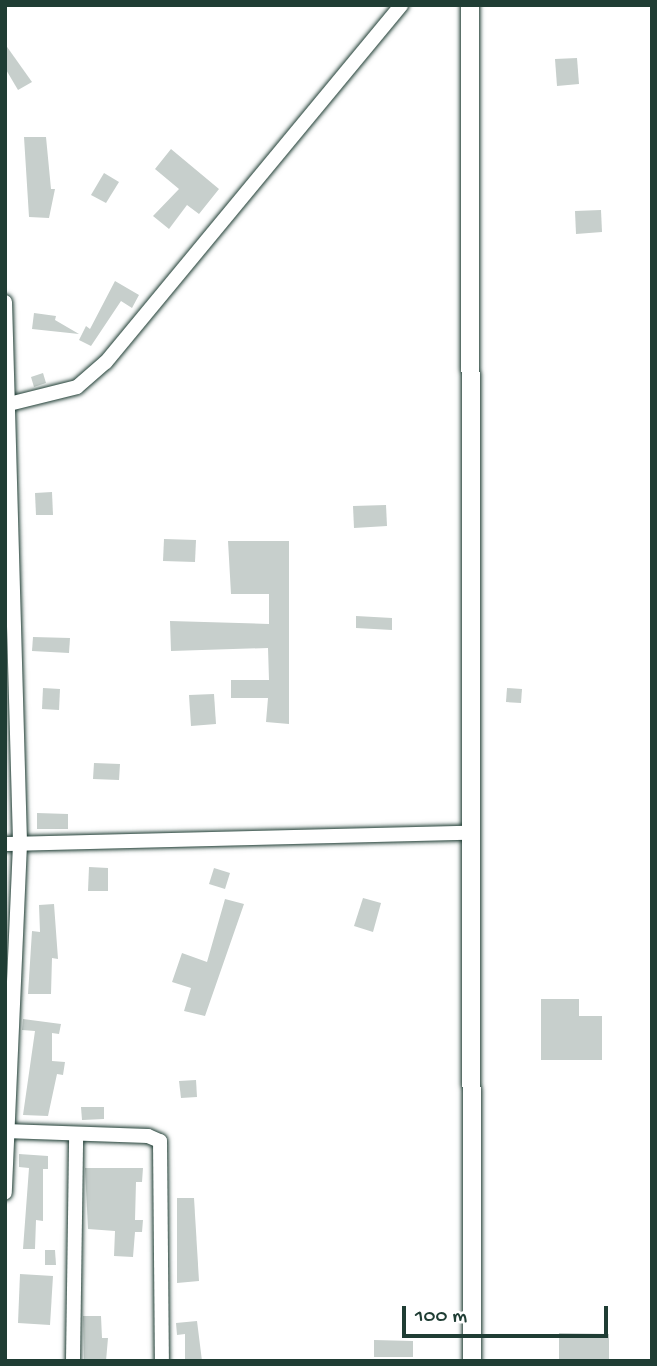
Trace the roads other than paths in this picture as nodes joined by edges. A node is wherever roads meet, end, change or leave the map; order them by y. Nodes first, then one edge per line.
1 (401, 5) edge
2 (470, 5) edge
3 (5, 302) edge
4 (6, 405) edge
5 (470, 832) junction
6 (13, 844) edge
7 (6, 1131) edge
8 (76, 1133) junction
9 (5, 1193) edge
10 (73, 1361) edge
11 (162, 1361) edge
12 (472, 1361) edge

1 - 4 street
2 - 5 main road
3 - 4 street
4 - 6 street
5 - 6 street
5 - 12 main road
6 - 7 street
7 - 8 street
7 - 9 street
8 - 10 street
8 - 11 street

